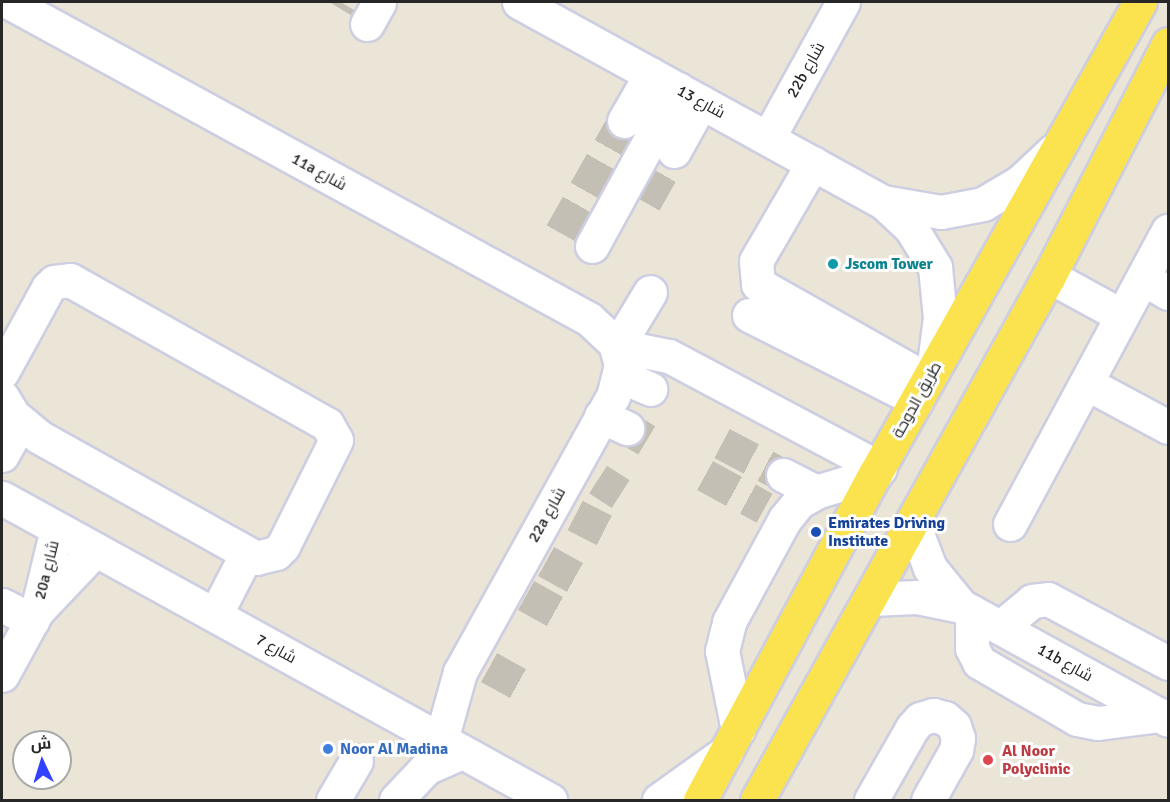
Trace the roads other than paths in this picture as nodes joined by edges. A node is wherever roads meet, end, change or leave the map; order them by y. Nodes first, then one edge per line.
1 (9, 2) edge
2 (519, 2) edge
3 (843, 2) edge
4 (1140, 2) edge
5 (1168, 44) edge
6 (677, 88) junction
7 (624, 121) tunnel mouth
8 (768, 138) junction
9 (1064, 140) junction
10 (674, 151) tunnel mouth
11 (813, 163) junction
12 (883, 202) junction
13 (1168, 231) edge
14 (592, 246) dead end
15 (1049, 276) junction
16 (1156, 285) edge
17 (650, 292) dead end
18 (749, 315) dead end
19 (1122, 316) junction
20 (619, 360) junction
21 (2, 372) edge
22 (1086, 383) junction
23 (926, 384) junction
24 (650, 389) dead end
25 (11, 409) edge
26 (1168, 427) edge
27 (2, 455) edge
28 (878, 471) junction
29 (783, 475) tunnel mouth
30 (816, 492) junction
31 (2, 498) edge
32 (913, 522) junction
33 (1010, 524) dead end
34 (57, 529) junction
35 (95, 549) junction
36 (246, 555) junction
37 (871, 599) junction
38 (2, 605) edge
39 (967, 609) junction
40 (34, 615) junction
41 (215, 615) junction
42 (1001, 627) junction
43 (477, 661) junction
44 (4, 663) edge
45 (1168, 663) edge
46 (1164, 717) edge
47 (411, 724) junction
48 (732, 741) junction
49 (452, 746) junction
50 (356, 761) dead end
51 (333, 801) edge
52 (396, 801) edge
53 (550, 801) edge
54 (659, 801) edge
55 (700, 801) edge
56 (757, 801) edge
57 (871, 801) edge
58 (928, 801) edge

1 - 20 street, 11a شارع
2 - 6 street, شارع 13
3 - 8 street, 22b شارع
4 - 9 main road, طريق الدوحة
5 - 15 main road
6 - 7 street
6 - 8 street, شارع 13
6 - 10 street
6 - 14 street
8 - 11 street, شارع 13
9 - 12 street, شارع 13
9 - 23 main road, طريق الدوحة
11 - 12 street, شارع 13
11 - 23 street
12 - 23 street, شارع 13
13 - 16 street
15 - 19 street
15 - 32 main road
16 - 19 street
17 - 20 street, 22a شارع
18 - 23 street
19 - 22 street
20 - 24 street
20 - 28 street
20 - 43 street, 22a شارع
21 - 36 street
22 - 26 street
22 - 33 street
23 - 28 main road, طريق الدوحة
25 - 27 street
25 - 36 street
28 - 30 street
28 - 48 main road, طريق الدوحة
29 - 30 street
30 - 48 street
31 - 34 street, شارع 7
32 - 37 main road
32 - 39 street, 11b شارع
34 - 35 street, شارع 7
34 - 40 street, 20a شارع
35 - 40 street, 20a شارع
35 - 41 street, شارع 7
36 - 41 street
37 - 39 street, 11b شارع
37 - 56 main road
38 - 40 street
39 - 42 street, 11b شارع
39 - 46 street
40 - 44 street, 20a شارع
41 - 47 street, شارع 7
42 - 45 street
42 - 46 street, 11b شارع
43 - 47 street, 22a شارع
43 - 49 street, 22a شارع
47 - 49 street, شارع 7
48 - 54 street
48 - 55 main road, طريق الدوحة
49 - 52 street
49 - 53 street, شارع 7
50 - 51 street
57 - 58 street

